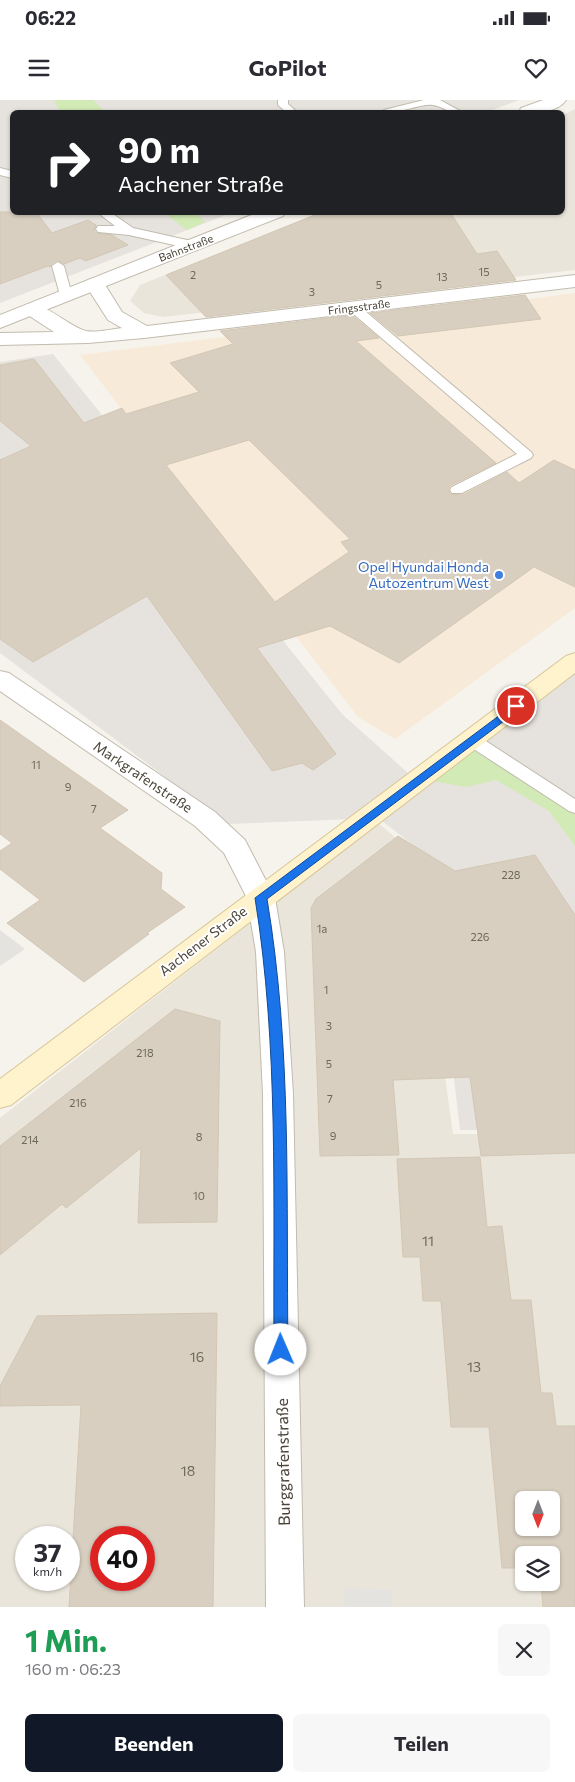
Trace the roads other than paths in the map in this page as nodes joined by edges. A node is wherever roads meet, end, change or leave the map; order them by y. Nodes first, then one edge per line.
1 (283, 100) edge
2 (558, 100) edge
3 (421, 102) edge
4 (289, 110) edge
5 (395, 110) edge
6 (453, 110) edge
7 (532, 110) edge
8 (106, 215) edge
9 (270, 215) edge
10 (102, 229) dead end
11 (129, 231) junction
12 (192, 246) junction
13 (58, 266) dead end
14 (575, 281) edge
15 (95, 284) junction
16 (66, 295) junction
17 (32, 309) junction
18 (347, 309) junction
19 (0, 322) edge
20 (144, 332) junction
21 (88, 337) junction
22 (0, 340) edge
23 (458, 490) dead end
24 (575, 661) edge
25 (0, 679) edge
26 (472, 740) junction
27 (575, 807) edge
28 (261, 898) junction
29 (0, 1096) edge
30 (285, 1607) edge

1 - 4 lane
2 - 7 street
3 - 5 lane
3 - 6 lane
8 - 11 lane
9 - 12 street, Bahnstraße
10 - 11 lane
11 - 12 lane
12 - 15 street, Bahnstraße
13 - 16 lane
14 - 18 street, Fringsstraße
15 - 16 street, Bahnstraße
15 - 20 street
16 - 17 street, Bahnstraße
17 - 19 street, Bahnstraße
17 - 21 street, Fringsstraße
18 - 20 street, Fringsstraße
18 - 23 lane
20 - 21 street, Fringsstraße
21 - 22 street, Fringsstraße
24 - 26 main road, Aachener Straße
25 - 28 street, Markgrafenstraße
26 - 27 lane
26 - 28 main road, Aachener Straße
28 - 29 main road, Aachener Straße
28 - 30 street, Burggrafenstraße

